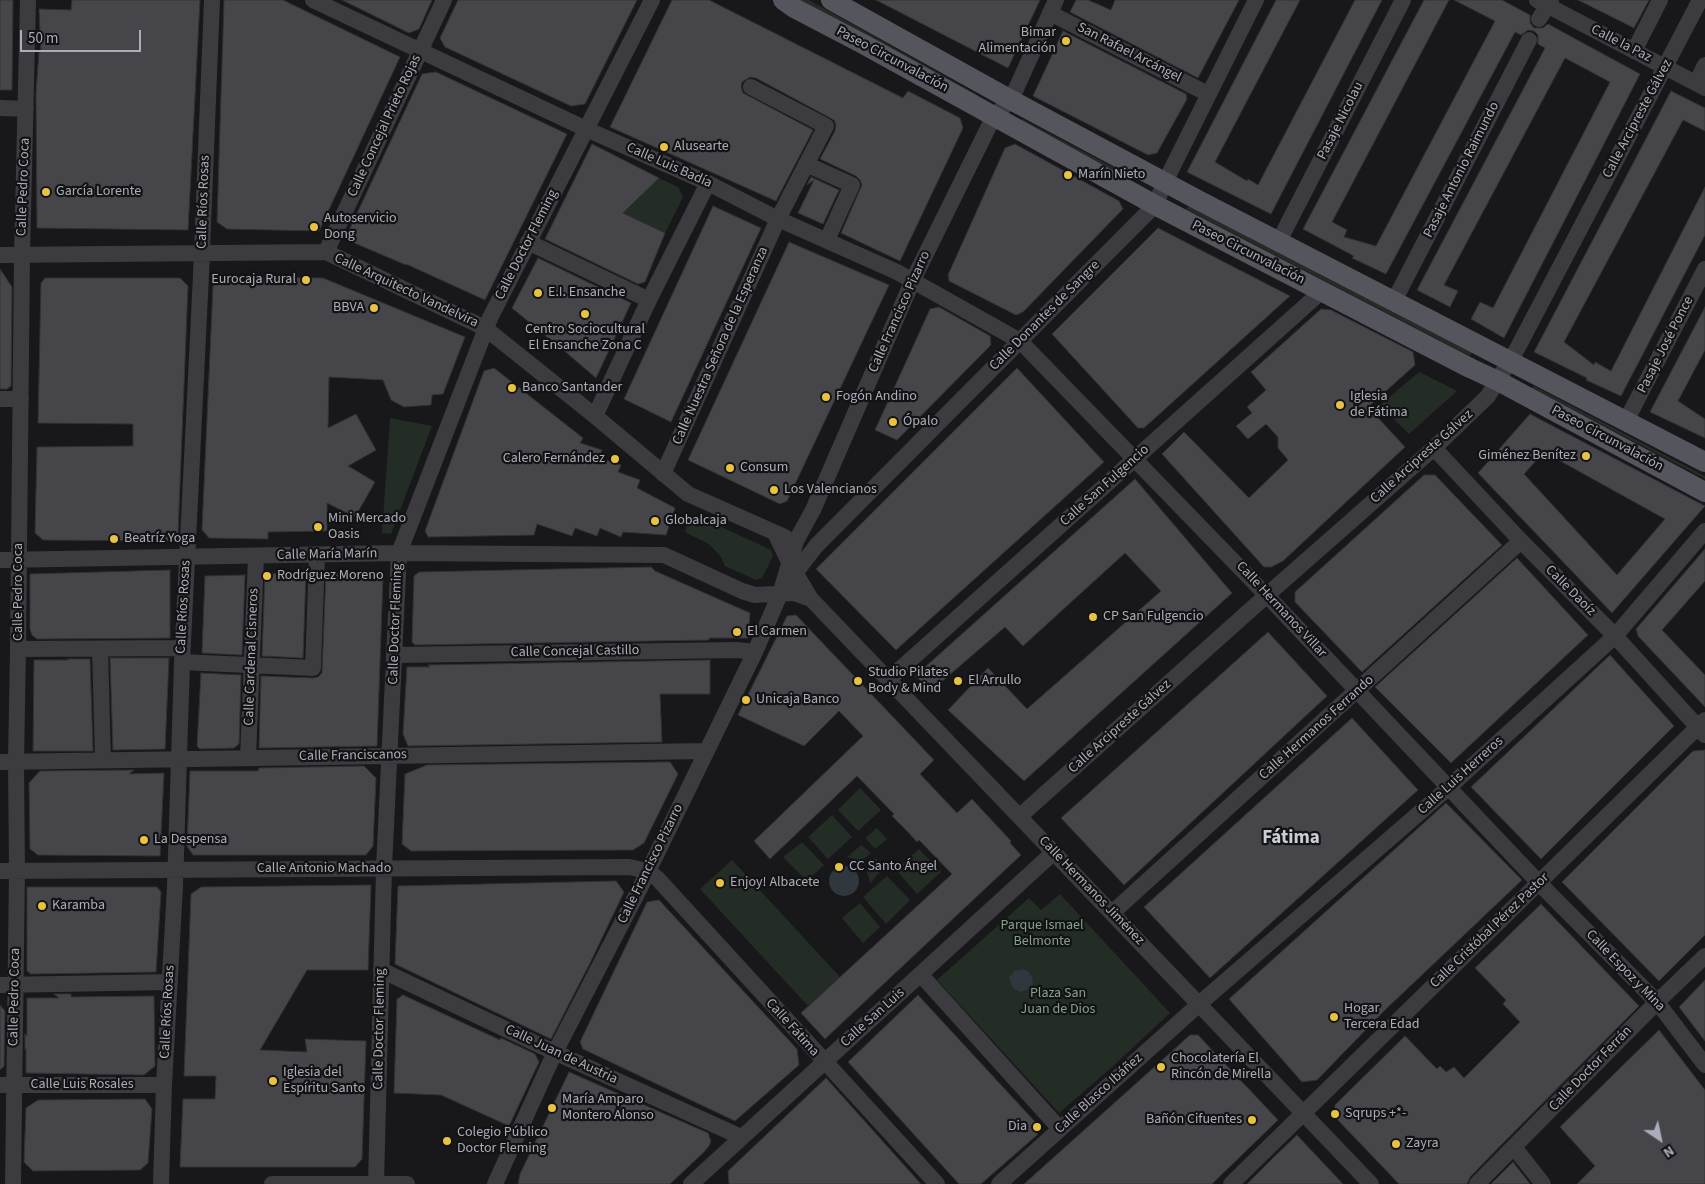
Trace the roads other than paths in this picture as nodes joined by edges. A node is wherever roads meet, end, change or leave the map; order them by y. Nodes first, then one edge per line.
1 (28, 0) edge
2 (212, 0) edge
3 (313, 0) edge
4 (444, 0) edge
5 (652, 0) edge
6 (831, 0) edge
7 (1256, 0) edge
8 (1403, 0) edge
9 (1660, 0) edge
10 (1700, 0) edge
11 (1546, 2) edge
12 (786, 3) edge
13 (856, 6) edge
14 (1053, 7) edge
15 (1539, 19) dead end
16 (1529, 40) dead end
17 (421, 50) junction
18 (1634, 51) junction
19 (1705, 65) edge
20 (1666, 67) junction
21 (1700, 85) edge
22 (751, 88) dead end
23 (1208, 94) junction
24 (1010, 100) junction
25 (0, 108) edge
26 (26, 109) junction
27 (994, 116) junction
28 (586, 129) junction
29 (806, 164) junction
30 (1164, 182) junction
31 (708, 183) junction
32 (1155, 205) junction
33 (778, 218) junction
34 (1283, 233) junction
35 (827, 240) junction
36 (528, 242) junction
37 (326, 252) junction
38 (202, 254) junction
39 (0, 255) edge
40 (22, 255) junction
41 (1705, 268) edge
42 (913, 280) junction
43 (1322, 291) junction
44 (1398, 293) junction
45 (649, 300) junction
46 (485, 328) junction
47 (1020, 341) junction
48 (1510, 362) junction
49 (1498, 381) junction
50 (21, 398) junction
51 (0, 399) edge
52 (1630, 414) junction
53 (594, 416) junction
54 (1434, 448) junction
55 (1135, 459) junction
56 (1705, 462) edge
57 (663, 474) junction
58 (1705, 492) edge
59 (813, 510) junction
60 (837, 525) junction
61 (1705, 531) edge
62 (775, 533) junction
63 (796, 541) junction
64 (1520, 541) junction
65 (398, 553) junction
66 (318, 555) junction
67 (256, 556) junction
68 (187, 557) junction
69 (0, 560) edge
70 (18, 560) junction
71 (792, 568) junction
72 (780, 594) junction
73 (1267, 595) junction
74 (811, 599) junction
75 (1615, 636) junction
76 (18, 649) junction
77 (100, 649) junction
78 (755, 652) junction
79 (182, 655) junction
80 (394, 655) junction
81 (252, 666) junction
82 (888, 680) junction
83 (1357, 691) junction
84 (1703, 727) edge
85 (706, 751) junction
86 (390, 756) junction
87 (248, 758) junction
88 (179, 759) junction
89 (103, 760) junction
90 (8, 762) edge
91 (1448, 788) junction
92 (1020, 816) junction
93 (1054, 852) junction
94 (384, 868) junction
95 (175, 870) junction
96 (0, 871) edge
97 (17, 871) junction
98 (648, 871) junction
99 (1539, 883) junction
100 (1112, 914) junction
101 (1705, 956) edge
102 (381, 970) junction
103 (921, 975) junction
104 (170, 982) junction
105 (8, 985) edge
106 (1657, 1002) junction
107 (1200, 1004) junction
108 (555, 1052) junction
109 (824, 1062) junction
110 (1705, 1065) edge
111 (7, 1085) edge
112 (164, 1086) junction
113 (1303, 1112) junction
114 (1060, 1129) junction
115 (742, 1137) junction
116 (1514, 1147) junction
117 (702, 1181) edge
118 (497, 1183) edge
119 (13, 1184) edge
120 (161, 1184) edge
121 (272, 1184) edge
122 (376, 1184) edge
123 (408, 1184) edge
124 (937, 1184) edge
125 (999, 1184) edge
126 (1231, 1184) edge
127 (1371, 1184) edge
128 (1477, 1184) edge
129 (1543, 1184) edge

1 - 26 street, Calle Pedro Coca
2 - 38 street, Calle Ríos Rosas
3 - 17 street, Calle Luis Badía
4 - 17 street, Calle Concejal Prieto Rojas
5 - 28 street, Calle Doctor Fleming
6 - 13 main road, Paseo Circunvalación
7 - 23 street, Calle Donantes de Sangre
8 - 34 street, Pasaje Nicolau
9 - 18 street
10 - 20 street, Calle Arcipreste Gálvez
11 - 15 street
11 - 18 street, Calle la Paz
12 - 27 main road, Paseo Circunvalación
13 - 24 main road, Paseo Circunvalación
14 - 23 street, San Rafael Arcángel
14 - 24 street
16 - 44 street, Pasaje Antonio Raimundo
17 - 28 street, Calle Luis Badía
17 - 37 street, Calle Concejal Prieto Rojas
18 - 20 street, Calle la Paz
19 - 21 street
20 - 21 street, Calle la Paz
20 - 48 street, Calle Arcipreste Gálvez
22 - 29 street, Calle Nuestra Señora de la Esperanza
23 - 30 street, Calle Donantes de Sangre
24 - 27 street, Calle Francisco Pizarro
24 - 30 main road, Paseo Circunvalación
25 - 26 street
26 - 40 street, Calle Pedro Coca
27 - 32 main road, Paseo Circunvalación
27 - 42 street, Calle Francisco Pizarro
28 - 31 street, Calle Luis Badía
28 - 36 street, Calle Doctor Fleming
29 - 33 street, Calle Nuestra Señora de la Esperanza
29 - 35 street
30 - 32 street, Calle Donantes de Sangre
30 - 34 main road, Paseo Circunvalación
31 - 33 street, Calle Luis Badía
31 - 45 street
32 - 43 main road, Paseo Circunvalación
32 - 47 street, Calle Donantes de Sangre
33 - 35 street, Calle Luis Badía
33 - 57 street, Calle Nuestra Señora de la Esperanza
34 - 44 main road, Paseo Circunvalación
35 - 42 street, Calle Luis Badía
36 - 45 street
36 - 46 street, Calle Doctor Fleming
37 - 38 street, Calle Arquitecto Vandelvira
37 - 46 street, Calle Arquitecto Vandelvira
38 - 40 street, Calle Arquitecto Vandelvira
38 - 68 street, Calle Ríos Rosas
39 - 40 street, Calle Arquitecto Vandelvira
40 - 50 street, Calle Pedro Coca
41 - 52 street, Pasaje José Ponce
42 - 47 street, Calle Luis Badía
42 - 59 street, Calle Francisco Pizarro
43 - 49 main road, Paseo Circunvalación
43 - 55 street, Calle San Fulgencio
44 - 48 main road, Paseo Circunvalación
45 - 53 street
46 - 53 street, Calle Arquitecto Vandelvira
46 - 65 street, Calle Doctor Fleming
47 - 55 street, Calle Hermanos Villar
47 - 60 street, Calle Donantes de Sangre
48 - 49 street, Calle Arcipreste Gálvez
48 - 52 main road, Paseo Circunvalación
49 - 54 street, Calle Arcipreste Gálvez
49 - 58 main road, Paseo Circunvalación
50 - 51 street
50 - 70 street, Calle Pedro Coca
52 - 56 main road, Paseo Circunvalación
53 - 57 street, Calle Arquitecto Vandelvira
54 - 64 street, Calle Daoíz
54 - 73 street, Calle Arcipreste Gálvez
55 - 73 street, Calle Hermanos Villar
55 - 82 street, Calle San Fulgencio
57 - 62 street, Calle Arquitecto Vandelvira
59 - 60 street
59 - 63 street, Calle Francisco Pizarro
60 - 71 street, Calle Donantes de Sangre
61 - 75 street, Calle Luis Herreros
62 - 63 street
62 - 71 street, Calle Hermanos Jiménez
63 - 71 street, Calle Francisco Pizarro
64 - 75 street, Calle Daoíz
64 - 83 street, Calle Hermanos Ferrando
65 - 66 street, Calle María Marín
65 - 72 street, Calle María Marín
65 - 80 street, Calle Doctor Fleming
66 - 67 street, Calle María Marín
66 - 81 street
67 - 68 street, Calle María Marín
67 - 81 street, Calle Cardenal Cisneros
68 - 70 street, Calle María Marín
68 - 79 street, Calle Ríos Rosas
69 - 70 street, Calle María Marín
70 - 76 street, Calle Pedro Coca
71 - 72 street, Calle Francisco Pizarro
71 - 74 street, Calle Hermanos Jiménez
72 - 74 street
72 - 78 street, Calle Francisco Pizarro
73 - 83 street, Calle Hermanos Villar
73 - 92 street, Calle Arcipreste Gálvez
74 - 82 street, Calle Hermanos Jiménez
75 - 84 street, Calle Daoíz
75 - 91 street, Calle Luis Herreros
76 - 77 street
76 - 90 street, Calle Pedro Coca
77 - 79 street
77 - 89 street
78 - 80 street, Calle Concejal Castillo
78 - 85 street, Calle Francisco Pizarro
79 - 81 street
79 - 88 street, Calle Ríos Rosas
80 - 86 street, Calle Doctor Fleming
81 - 87 street, Calle Cardenal Cisneros
82 - 92 street, Calle Hermanos Jiménez
83 - 91 street, Calle Hermanos Villar
83 - 100 street, Calle Hermanos Ferrando
84 - 99 street, Calle Cristóbal Pérez Pastor
85 - 86 street, Calle Franciscanos
85 - 98 street, Calle Francisco Pizarro
86 - 87 street, Calle Franciscanos
86 - 94 street, Calle Doctor Fleming
87 - 88 street, Calle Franciscanos
88 - 89 street, Calle Franciscanos
88 - 95 street, Calle Ríos Rosas
89 - 90 street, Calle Franciscanos
90 - 97 street, Calle Pedro Coca
91 - 99 street, Calle Hermanos Villar
91 - 107 street, Calle Luis Herreros
92 - 93 street, Calle Hermanos Jiménez
93 - 100 street, Calle Hermanos Jiménez
93 - 103 street, Calle San Luis
94 - 95 street, Calle Antonio Machado
94 - 98 street, Calle Antonio Machado
94 - 102 street, Calle Doctor Fleming
95 - 97 street, Calle Antonio Machado
95 - 104 street, Calle Ríos Rosas
96 - 97 street, Calle Antonio Machado
97 - 105 street, Calle Pedro Coca
98 - 108 street, Calle Francisco Pizarro
98 - 109 street, Calle Fátima
99 - 106 street, Calle Espoz y Mina
99 - 113 street, Calle Cristóbal Pérez Pastor
100 - 107 street, Calle Hermanos Jiménez
101 - 106 street, Calle Doctor Ferrán
102 - 108 street, Calle Juan de Austria
102 - 122 street, Calle Doctor Fleming
103 - 109 street, Calle San Luis
103 - 114 street
104 - 105 street
104 - 112 street, Calle Ríos Rosas
105 - 111 street, Calle Pedro Coca
106 - 110 street, Calle Espoz y Mina
106 - 116 street, Calle Doctor Ferrán
107 - 113 street, Calle Hermanos Jiménez
107 - 114 street, Calle Blasco Ibáñez
108 - 115 street, Calle Juan de Austria
108 - 118 street, Calle Francisco Pizarro
109 - 115 street, Calle San Luis
109 - 124 street, Calle Fátima
111 - 112 street, Calle Luis Rosales
111 - 119 street, Calle Pedro Coca
112 - 120 street, Calle Ríos Rosas
113 - 126 street, Calle Cristóbal Pérez Pastor
113 - 127 street, Calle Hermanos Jiménez
114 - 125 street, Calle Blasco Ibáñez
115 - 117 street, Calle San Luis
116 - 128 street, Calle Doctor Ferrán
116 - 129 street
121 - 122 street
122 - 123 street

